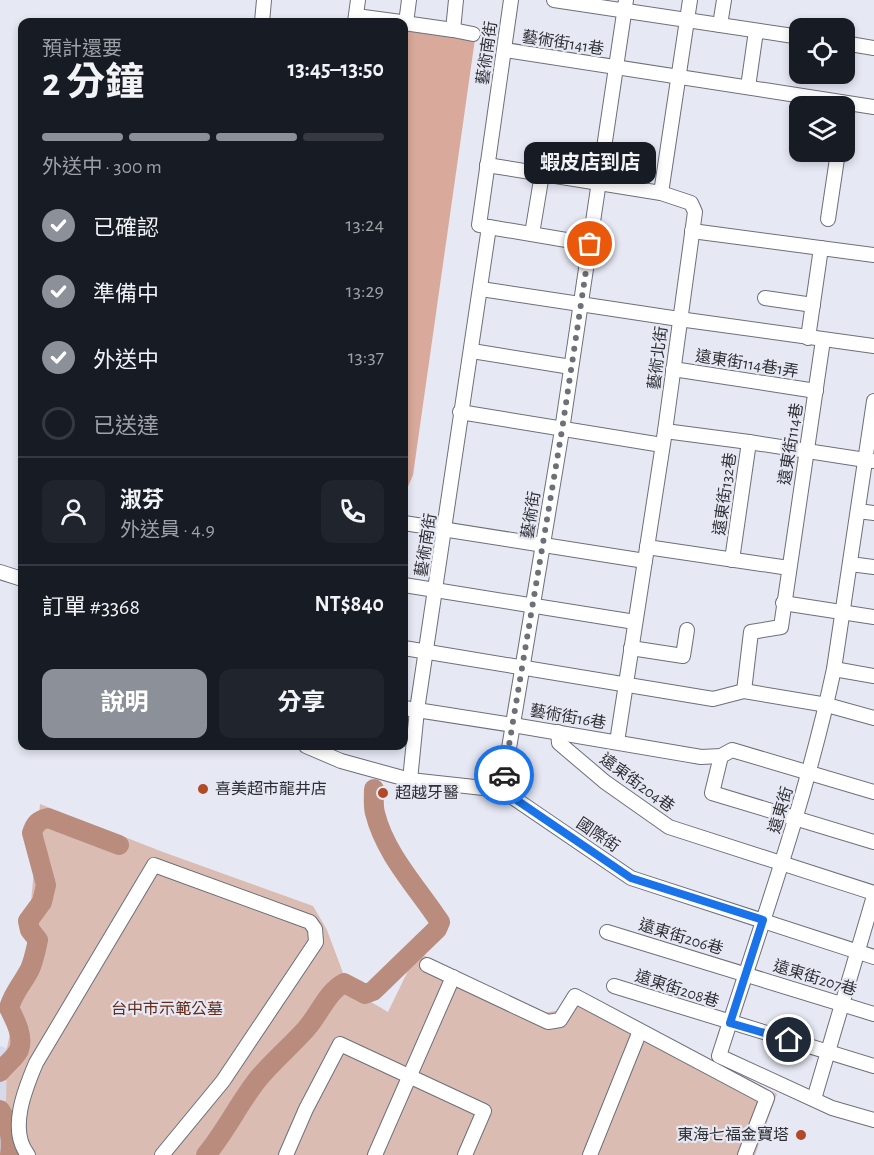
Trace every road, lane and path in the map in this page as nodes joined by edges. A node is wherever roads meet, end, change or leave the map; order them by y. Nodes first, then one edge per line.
1 (264, 0) edge
2 (358, 0) edge
3 (409, 0) edge
4 (456, 0) edge
5 (512, 0) edge
6 (554, 0) edge
7 (690, 0) edge
8 (724, 0) edge
9 (626, 5) edge
10 (262, 18) edge
11 (356, 18) edge
12 (405, 18) edge
13 (687, 21) junction
14 (408, 24) edge
15 (720, 25) junction
16 (453, 30) junction
17 (762, 31) junction
18 (474, 34) dead end
19 (789, 35) edge
20 (855, 45) edge
21 (874, 48) edge
22 (505, 50) junction
23 (616, 68) junction
24 (678, 77) junction
25 (748, 87) junction
26 (794, 96) edge
27 (855, 106) edge
28 (874, 107) edge
29 (837, 162) edge
30 (487, 165) junction
31 (542, 174) junction
32 (599, 183) junction
33 (661, 193) junction
34 (828, 219) dead end
35 (489, 227) junction
36 (692, 231) junction
37 (532, 234) junction
38 (590, 244) junction
39 (821, 248) junction
40 (874, 255) edge
41 (481, 289) junction
42 (765, 298) dead end
43 (581, 305) junction
44 (813, 306) junction
45 (680, 319) junction
46 (808, 338) junction
47 (823, 340) junction
48 (874, 346) edge
49 (472, 351) junction
50 (572, 367) junction
51 (673, 369) junction
52 (816, 391) junction
53 (874, 404) edge
54 (460, 412) junction
55 (562, 430) junction
56 (663, 438) junction
57 (748, 442) junction
58 (807, 450) junction
59 (870, 460) edge
60 (858, 511) junction
61 (874, 513) edge
62 (408, 524) edge
63 (445, 529) junction
64 (543, 545) junction
65 (646, 554) junction
66 (732, 560) junction
67 (850, 564) junction
68 (874, 567) edge
69 (789, 568) junction
70 (0, 572) edge
71 (18, 578) edge
72 (408, 586) edge
73 (435, 590) junction
74 (783, 603) junction
75 (533, 606) junction
76 (843, 612) junction
77 (874, 617) edge
78 (635, 622) junction
79 (687, 630) dead end
80 (631, 648) junction
81 (408, 649) edge
82 (425, 651) junction
83 (522, 666) junction
84 (834, 669) junction
85 (874, 676) edge
86 (625, 683) junction
87 (744, 691) junction
88 (827, 705) junction
89 (410, 709) edge
90 (874, 718) edge
91 (513, 724) junction
92 (558, 732) junction
93 (617, 742) junction
94 (315, 750) edge
95 (726, 753) junction
96 (809, 774) junction
97 (410, 780) junction
98 (502, 790) junction
99 (874, 792) edge
100 (795, 819) junction
101 (874, 842) edge
102 (781, 864) junction
103 (874, 894) edge
104 (763, 920) junction
105 (607, 932) dead end
106 (856, 951) junction
107 (874, 957) edge
108 (427, 964) dead end
109 (746, 974) junction
110 (453, 977) junction
111 (614, 986) dead end
112 (841, 1004) junction
113 (874, 1014) edge
114 (730, 1023) junction
115 (640, 1031) junction
116 (828, 1052) junction
117 (874, 1066) edge
118 (410, 1078) junction
119 (814, 1099) junction
120 (874, 1120) edge
121 (28, 1155) edge
122 (162, 1155) edge
123 (286, 1155) edge
124 (375, 1155) edge
125 (465, 1155) edge
126 (590, 1155) edge
127 (745, 1155) edge

1 - 10 street
2 - 11 street
3 - 12 street
4 - 16 street
5 - 22 street, 藝術南街
6 - 9 street
7 - 13 street
8 - 15 street
9 - 13 street
9 - 23 street, 藝術街
13 - 15 street
13 - 24 street
14 - 16 street
15 - 17 street
16 - 18 street
17 - 19 street
17 - 25 street
20 - 21 street
22 - 23 street, 藝術街141巷
22 - 30 street, 藝術南街
23 - 24 street, 藝術街141巷
23 - 32 street, 藝術街
24 - 25 street, 藝術街141巷
24 - 33 street
25 - 26 street, 藝術街141巷
27 - 28 street, 藝術街141巷
29 - 34 street
30 - 31 street
30 - 35 street, 藝術南街
31 - 32 street
31 - 37 street
32 - 33 street
32 - 38 street, 藝術街
33 - 36 street, 藝術北街
35 - 37 street
35 - 41 street, 藝術南街
36 - 39 street
36 - 45 street, 藝術北街
37 - 38 street
38 - 43 street, 藝術街
39 - 40 street
39 - 44 street
41 - 43 street
41 - 49 street, 藝術南街
42 - 44 street
43 - 45 street
43 - 50 street, 藝術街
44 - 46 street
45 - 46 street
45 - 51 street, 藝術北街
46 - 47 street
47 - 48 street
47 - 52 street, 遠東街114巷
49 - 50 street
49 - 54 street, 藝術南街
50 - 55 street, 藝術街
51 - 52 street, 遠東街114巷1弄
51 - 56 street, 藝術北街
52 - 58 street, 遠東街114巷
53 - 59 street, 遠東街
54 - 55 street
54 - 63 street, 藝術南街
55 - 56 street
55 - 64 street, 藝術街
56 - 57 street
56 - 65 street, 藝術北街
57 - 58 street, 遠東街132巷
57 - 66 street, 遠東街132巷
58 - 59 street, 遠東街132巷
58 - 69 street, 遠東街114巷
59 - 60 street, 遠東街
60 - 61 street
60 - 67 street, 遠東街
62 - 63 street
63 - 64 street
63 - 73 street, 藝術南街
64 - 65 street
64 - 75 street, 藝術街
65 - 66 street
65 - 78 street, 藝術北街
66 - 69 street
67 - 68 street
67 - 76 street, 遠東街
69 - 74 street, 遠東街114巷
70 - 71 street
72 - 73 street
73 - 75 street
73 - 82 street, 藝術南街
74 - 76 street
74 - 87 street, 遠東街114巷
75 - 78 street
75 - 83 street, 藝術街
76 - 77 street
76 - 84 street, 遠東街
78 - 80 street, 藝術北街
79 - 80 street
80 - 86 street, 藝術北街
81 - 82 street
82 - 83 street
82 - 89 street, 藝術南街
83 - 86 street
83 - 91 street, 藝術街
84 - 85 street
84 - 88 street, 遠東街
86 - 87 street
86 - 93 street, 藝術北街
87 - 88 street
88 - 90 street
88 - 96 street, 遠東街
89 - 91 street, 藝術街16巷
89 - 97 street, 藝術南街
91 - 92 street, 藝術街16巷
91 - 98 street, 藝術街
92 - 93 street, 藝術街16巷
92 - 102 street, 遠東街204巷
93 - 95 street, 藝術街16巷
94 - 97 street, 國際街
95 - 96 street, 藝術街16巷
95 - 100 street
96 - 99 street, 藝術街16巷
96 - 100 street, 遠東街
97 - 98 street, 國際街
98 - 104 street, 國際街
100 - 101 street
100 - 102 street, 遠東街
102 - 103 street, 遠東街204巷
102 - 104 street, 遠東街
103 - 106 street
104 - 106 street, 國際街
104 - 109 street, 遠東街
105 - 109 street, 遠東街206巷
106 - 107 street, 國際街
106 - 112 street
108 - 110 street
109 - 112 street, 遠東街207巷
109 - 114 street, 遠東街
110 - 115 street
110 - 118 street
111 - 114 street, 遠東街208巷
112 - 113 street, 遠東街207巷
112 - 116 street
114 - 116 street, 遠東街208巷
114 - 119 street, 遠東街
115 - 126 street
115 - 127 street
116 - 117 street, 遠東街208巷
116 - 119 street
118 - 123 street
118 - 124 street
118 - 125 street
119 - 120 street, 遠東街
121 - 122 street

